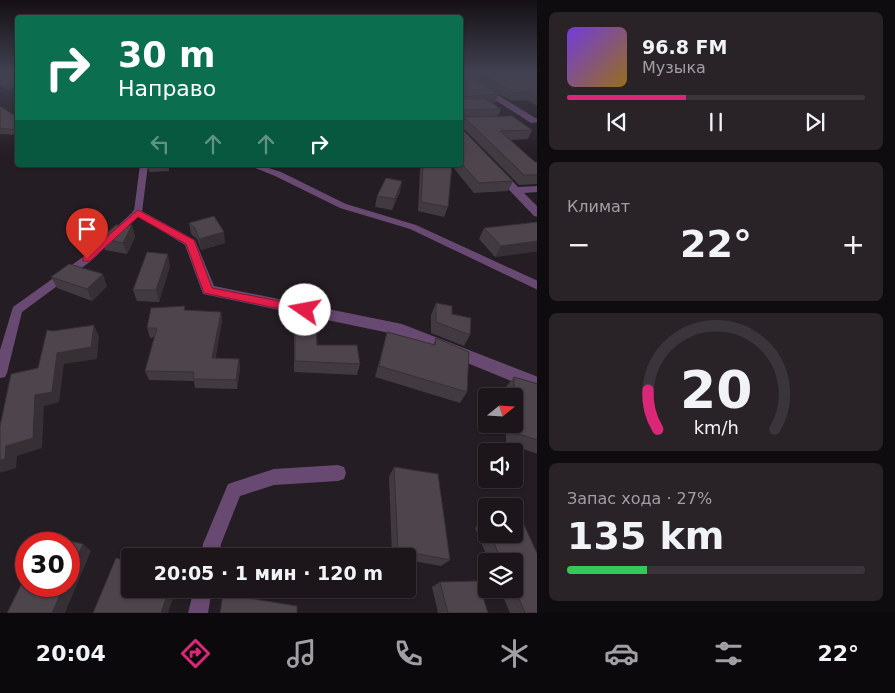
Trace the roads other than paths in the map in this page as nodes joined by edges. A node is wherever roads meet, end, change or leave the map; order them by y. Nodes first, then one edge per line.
1 (501, 100) edge
2 (515, 121) edge
3 (536, 121) edge
4 (487, 161) edge
5 (144, 167) edge
6 (258, 167) edge
7 (537, 188) edge
8 (515, 190) junction
9 (138, 212) junction
10 (537, 213) edge
11 (537, 286) edge
12 (0, 373) edge
13 (537, 385) edge
14 (338, 473) dead end
15 (211, 548) edge
16 (201, 598) edge
17 (198, 613) edge

1 - 3 street
2 - 3 street
4 - 8 street
5 - 9 lane
6 - 11 lane
7 - 8 street
8 - 10 street
9 - 12 lane
9 - 13 street
14 - 15 lane
16 - 17 lane

